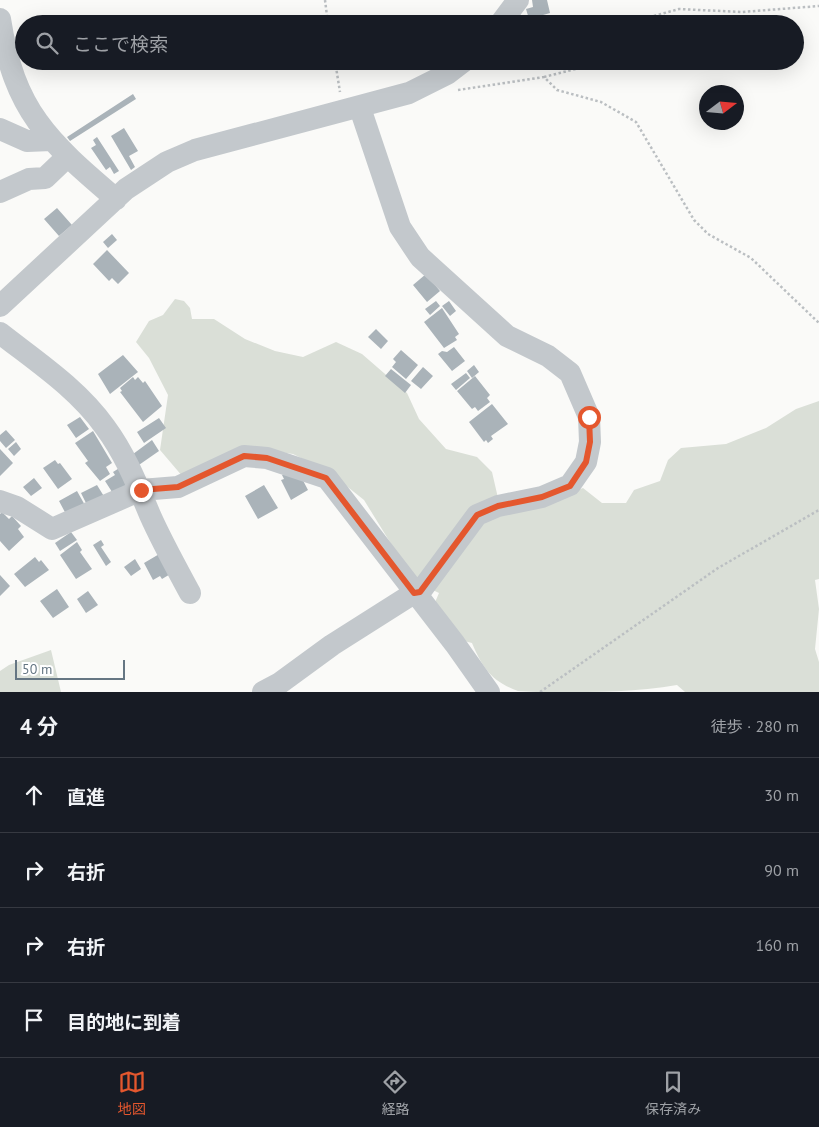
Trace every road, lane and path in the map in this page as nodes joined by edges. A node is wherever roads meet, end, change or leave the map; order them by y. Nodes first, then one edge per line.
1 (324, 0) edge
2 (518, 0) edge
3 (819, 6) edge
4 (326, 15) edge
5 (507, 15) edge
6 (655, 15) edge
7 (0, 19) edge
8 (338, 70) edge
9 (450, 70) edge
10 (572, 70) edge
11 (544, 77) junction
12 (449, 91) dead end
13 (352, 109) junction
14 (0, 129) edge
15 (52, 140) junction
16 (67, 157) junction
17 (0, 192) edge
18 (116, 199) junction
19 (0, 306) edge
20 (819, 324) edge
21 (0, 333) edge
22 (141, 490) junction
23 (0, 501) edge
24 (819, 510) edge
25 (190, 593) dead end
26 (414, 593) junction
27 (262, 692) edge
28 (489, 692) edge
29 (540, 692) edge

1 - 4 path
2 - 5 street
3 - 6 path
7 - 15 street
8 - 13 path
9 - 13 street
10 - 11 path
11 - 12 path
11 - 20 path
13 - 18 street
13 - 26 street
14 - 15 street
15 - 16 street
16 - 17 street
16 - 18 street
18 - 19 street
21 - 22 street
22 - 23 street
22 - 25 street
22 - 26 street
24 - 29 path
26 - 27 street
26 - 28 street

